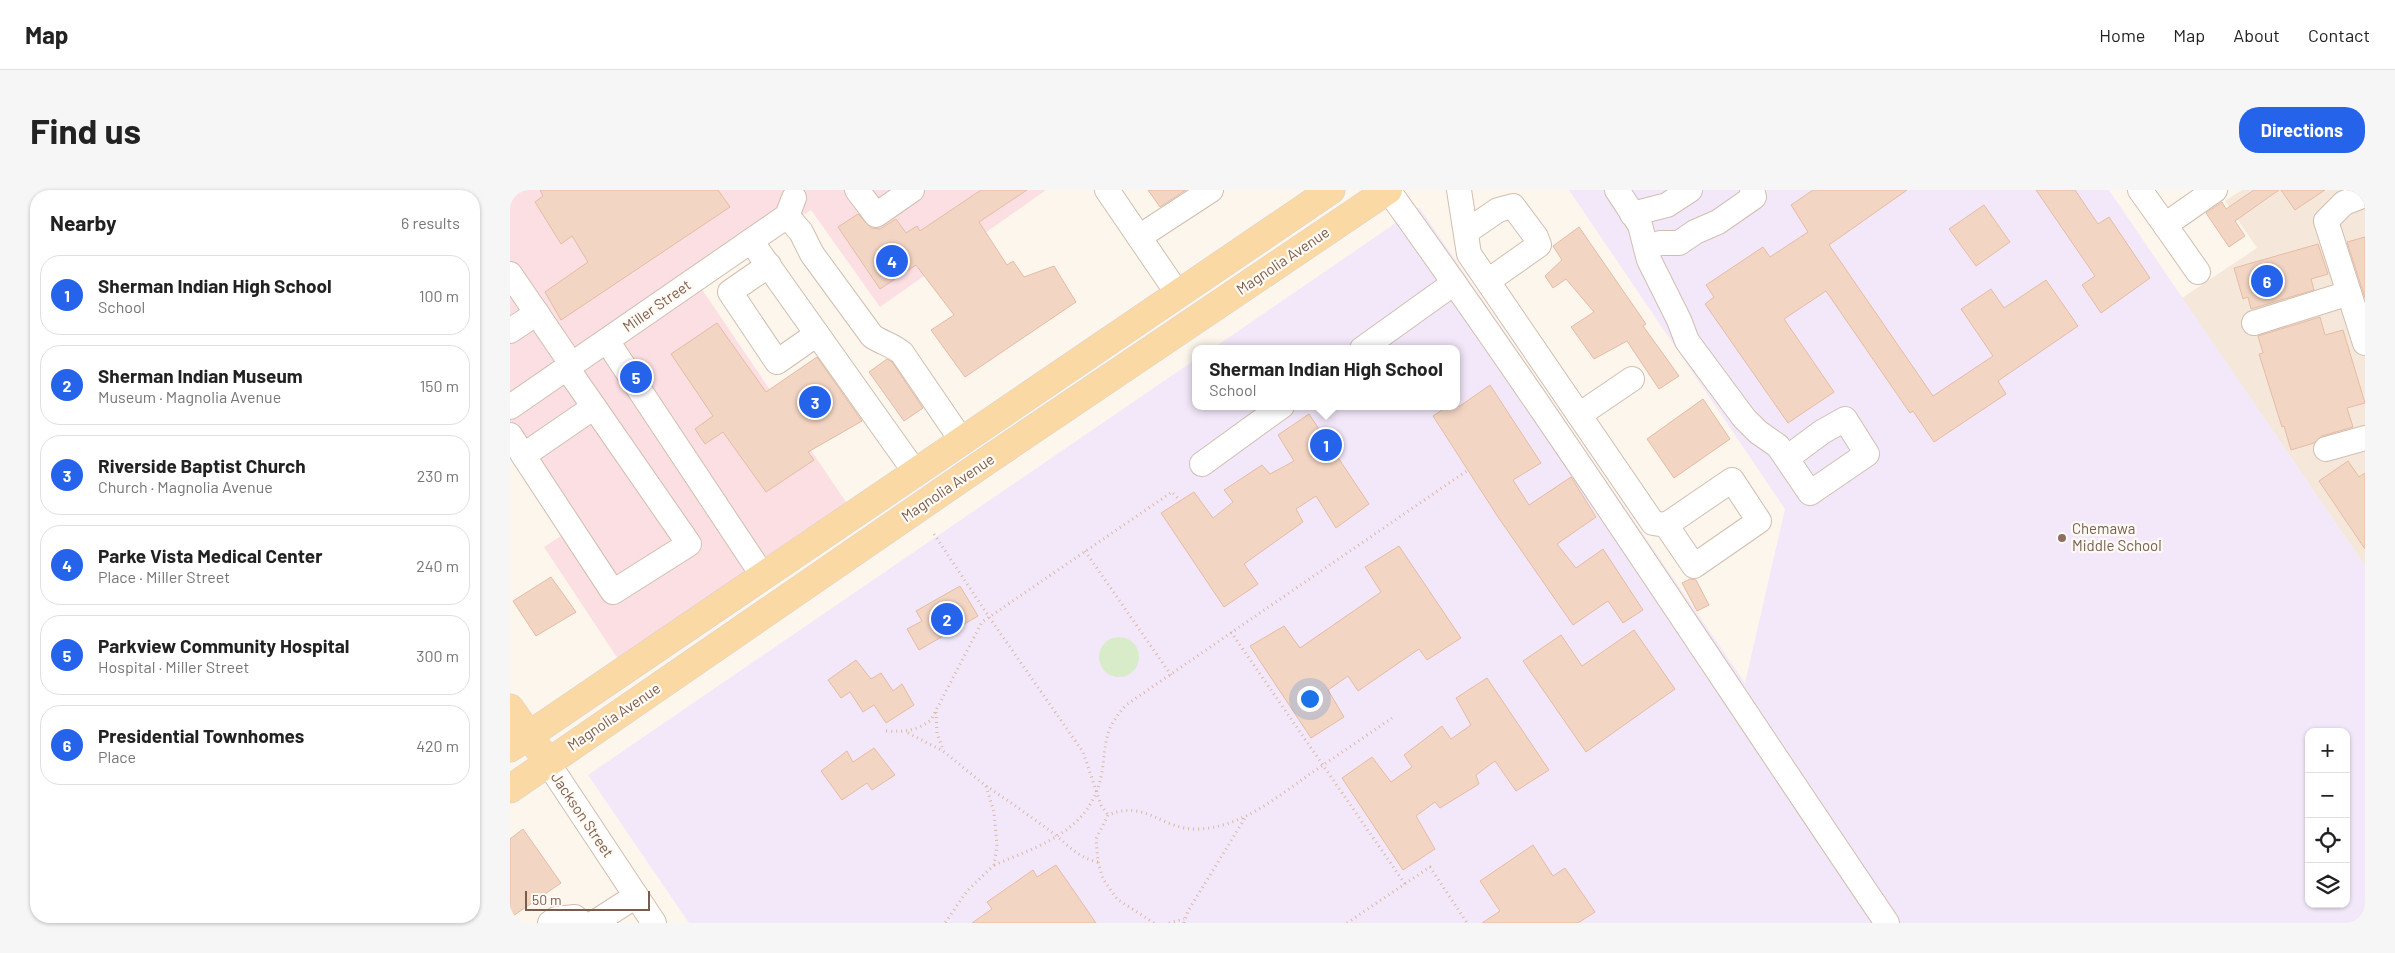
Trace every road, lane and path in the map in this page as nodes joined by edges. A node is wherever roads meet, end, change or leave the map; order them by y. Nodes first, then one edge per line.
1 (857, 190) edge
2 (912, 190) edge
3 (1107, 190) edge
4 (1211, 190) edge
5 (1331, 190) edge
6 (1388, 190) edge
7 (1459, 190) edge
8 (1617, 190) edge
9 (1690, 190) edge
10 (1752, 190) edge
11 (2140, 190) edge
12 (2215, 190) edge
13 (2365, 195) edge
14 (1664, 197) edge
15 (796, 198) edge
16 (1632, 214) junction
17 (2165, 225) junction
18 (1466, 232) junction
19 (1140, 237) junction
20 (751, 241) junction
21 (1646, 248) junction
22 (769, 265) junction
23 (2198, 272) dead end
24 (510, 274) edge
25 (1488, 281) junction
26 (1454, 283) junction
27 (2349, 293) junction
28 (1178, 294) junction
29 (537, 313) junction
30 (2254, 323) dead end
31 (510, 331) edge
32 (904, 333) dead end
33 (817, 334) junction
34 (607, 341) junction
35 (2365, 343) edge
36 (1368, 345) edge
37 (569, 367) junction
38 (1632, 379) dead end
39 (510, 407) edge
40 (594, 408) junction
41 (1276, 410) edge
42 (1579, 415) junction
43 (510, 435) edge
44 (965, 438) junction
45 (2365, 438) edge
46 (2326, 448) dead end
47 (524, 455) junction
48 (1787, 458) junction
49 (985, 462) junction
50 (1202, 464) dead end
51 (1468, 470) dead end
52 (915, 472) junction
53 (1180, 501) dead end
54 (1666, 525) dead end
55 (934, 534) dead end
56 (1085, 551) junction
57 (763, 576) junction
58 (989, 617) junction
59 (1232, 632) junction
60 (1171, 675) junction
61 (510, 708) edge
62 (936, 712) junction
63 (1392, 718) dead end
64 (886, 731) dead end
65 (907, 732) junction
66 (519, 742) edge
67 (943, 750) junction
68 (548, 763) junction
69 (1323, 766) junction
70 (986, 786) junction
71 (510, 788) edge
72 (1098, 790) junction
73 (1108, 815) junction
74 (1246, 817) junction
75 (1057, 836) junction
76 (1098, 862) junction
77 (994, 865) junction
78 (1405, 884) junction
79 (636, 896) junction
80 (584, 921) edge
81 (1184, 921) edge
82 (550, 923) edge
83 (654, 923) edge
84 (945, 923) edge
85 (1154, 923) edge
86 (1169, 923) edge
87 (1347, 923) edge
88 (1467, 923) edge
89 (1887, 923) edge

1 - 2 street
3 - 19 street
4 - 19 street
5 - 28 main road, Magnolia Avenue
6 - 26 street
6 - 49 main road, Magnolia Avenue
7 - 18 street
8 - 16 street
9 - 14 street
10 - 21 street
11 - 17 street
12 - 17 street
13 - 27 street
14 - 16 street
15 - 20 street, Miller Street
15 - 44 street
16 - 21 street
17 - 23 street
18 - 25 street
18 - 25 street
19 - 28 street
20 - 22 street
20 - 34 street, Miller Street
21 - 48 street
22 - 33 street
22 - 33 street
24 - 29 street
25 - 42 street
26 - 36 street
26 - 89 street
27 - 30 street
27 - 35 street
28 - 44 main road, Magnolia Avenue
29 - 31 street
29 - 37 street
32 - 44 street
33 - 52 street
34 - 37 street, Miller Street
34 - 57 street
37 - 39 street, Miller Street
37 - 40 street
38 - 42 street
40 - 47 street
40 - 47 street
41 - 50 street
42 - 54 street
43 - 47 street
44 - 49 main road
44 - 52 main road, Magnolia Avenue
45 - 46 street
48 - 48 street
49 - 68 main road, Magnolia Avenue
51 - 59 path
52 - 57 main road, Magnolia Avenue
53 - 56 path
55 - 58 path
56 - 58 path
56 - 60 path
57 - 66 main road, Magnolia Avenue
58 - 62 path
58 - 72 path
59 - 60 path
59 - 69 path
60 - 72 path
61 - 66 main road, Jackson Street
62 - 65 path
62 - 67 path
63 - 69 path
64 - 65 path
65 - 67 path
66 - 68 main road, Jackson Street
67 - 70 path
68 - 71 main road, Magnolia Avenue
68 - 79 street, Jackson Street
69 - 74 path
69 - 78 path
70 - 75 path
70 - 77 path
72 - 73 path
72 - 75 path
73 - 74 path
73 - 76 path
74 - 81 path
75 - 76 path
75 - 77 path
76 - 85 path
77 - 84 path
78 - 87 path
78 - 88 path
79 - 80 street
79 - 83 street, Jackson Street
80 - 82 street
81 - 86 path

